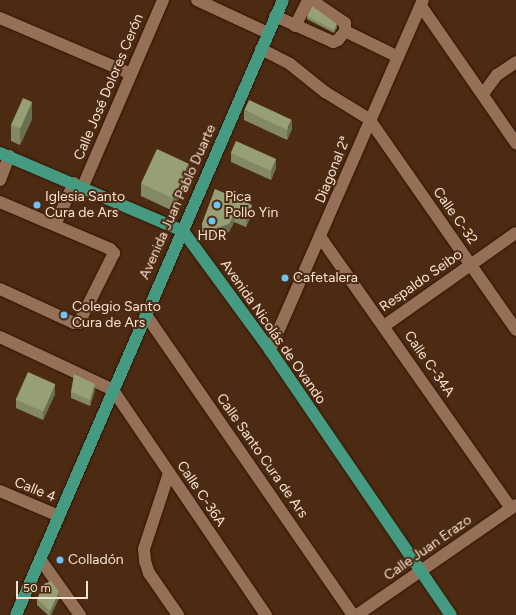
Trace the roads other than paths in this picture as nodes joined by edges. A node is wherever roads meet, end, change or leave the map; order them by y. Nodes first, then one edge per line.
1 (163, 0) edge
2 (197, 0) edge
3 (283, 0) edge
4 (309, 0) edge
5 (422, 3) edge
6 (275, 16) junction
7 (0, 18) edge
8 (295, 26) junction
9 (345, 31) junction
10 (268, 33) junction
11 (261, 49) junction
12 (398, 57) junction
13 (516, 62) edge
14 (131, 74) junction
15 (483, 94) junction
16 (369, 120) junction
17 (516, 143) edge
18 (4, 154) edge
19 (0, 180) edge
20 (78, 185) junction
21 (0, 202) edge
22 (55, 225) junction
23 (183, 231) junction
24 (516, 233) edge
25 (321, 238) junction
26 (471, 265) junction
27 (0, 289) edge
28 (146, 315) junction
29 (384, 326) junction
30 (516, 330) edge
31 (0, 337) edge
32 (270, 350) junction
33 (113, 390) junction
34 (169, 473) junction
35 (0, 491) edge
36 (514, 507) edge
37 (59, 516) junction
38 (40, 559) junction
39 (422, 572) junction
40 (16, 615) edge
41 (80, 615) edge
42 (178, 615) edge
43 (266, 615) edge
44 (353, 615) edge
45 (357, 615) edge
46 (451, 615) edge

1 - 14 street, Calle José Dolores Cerón
2 - 10 street
3 - 6 main road, Avenida Juan Pablo Duarte
4 - 8 street
4 - 9 street
5 - 12 street, Diagonal 2ª
5 - 15 street
6 - 8 street
6 - 10 main road, Avenida Juan Pablo Duarte
7 - 14 street
8 - 9 street
9 - 12 street
10 - 11 main road, Avenida Juan Pablo Duarte
11 - 16 street
11 - 23 main road, Avenida Juan Pablo Duarte
12 - 16 street, Diagonal 2ª
13 - 15 street
14 - 20 street, Calle José Dolores Cerón
15 - 17 street
16 - 25 street, Diagonal 2ª
16 - 26 street, Calle C-32
18 - 19 street
18 - 20 main road, Avenida Nicolás de Ovando
20 - 22 street, Calle José Dolores Cerón
20 - 23 main road, Avenida Nicolás de Ovando
21 - 22 street
22 - 27 street
23 - 28 main road, Avenida Juan Pablo Duarte
23 - 32 main road, Avenida Nicolás de Ovando
24 - 26 street, Respaldo Seibo
25 - 29 street, Calle C-34A
25 - 32 street, Diagonal 2ª
26 - 29 street, Respaldo Seibo
26 - 30 street, Calle C-32
28 - 33 main road, Avenida Juan Pablo Duarte
28 - 44 street, Calle Santo Cura de Ars
29 - 36 street, Calle C-34A
31 - 33 street
32 - 39 main road, Avenida Nicolás de Ovando
33 - 34 street, Calle C-36A
33 - 37 main road, Avenida Juan Pablo Duarte
34 - 42 street
34 - 43 street, Calle C-36A
35 - 37 street, Calle 4
36 - 39 street, Calle Juan Erazo
37 - 38 main road, Avenida Juan Pablo Duarte
38 - 40 main road, Avenida Juan Pablo Duarte
38 - 41 street
39 - 45 street, Calle Juan Erazo
39 - 46 main road, Avenida Nicolás de Ovando

